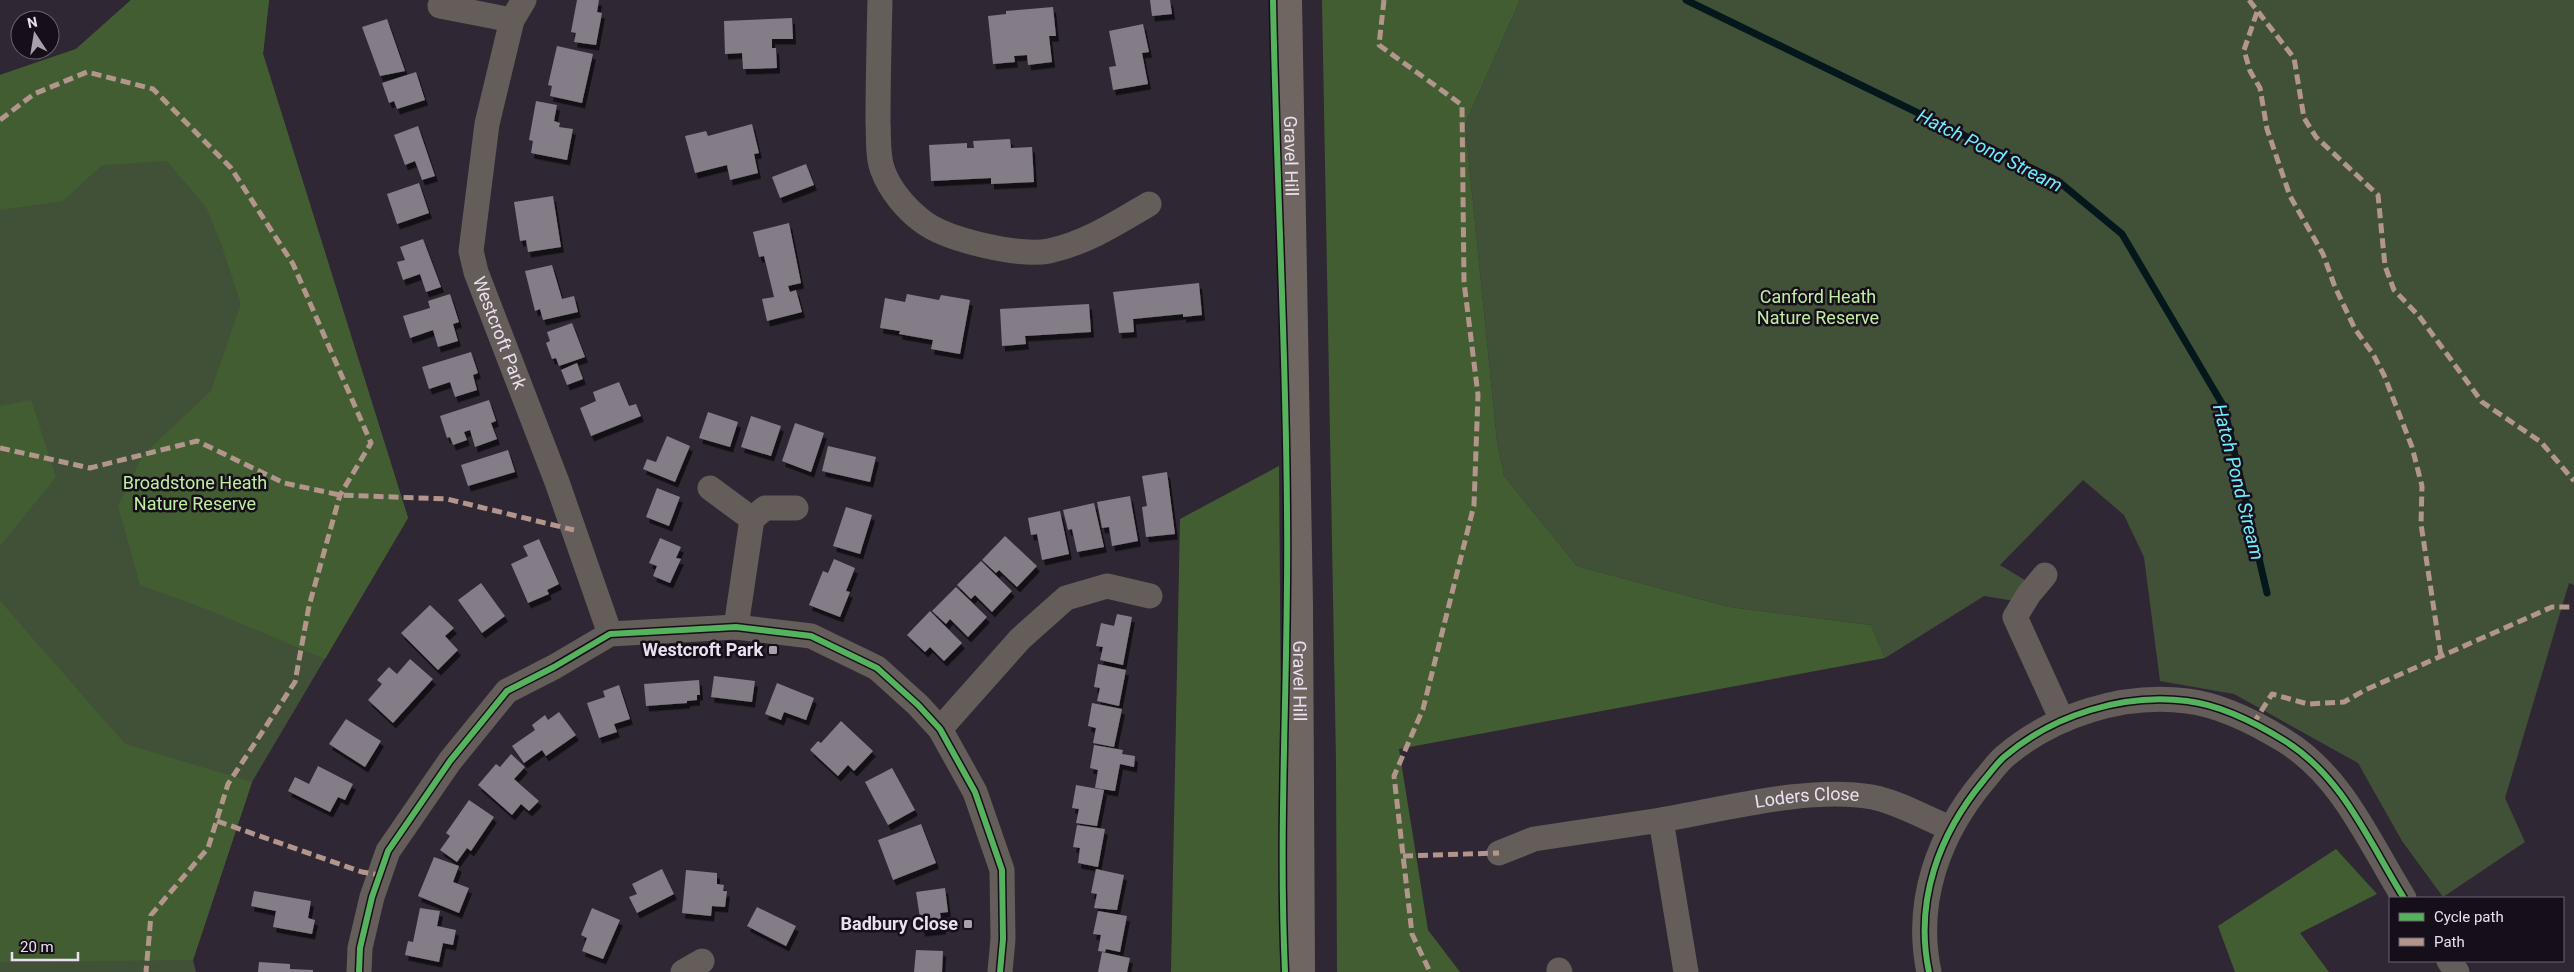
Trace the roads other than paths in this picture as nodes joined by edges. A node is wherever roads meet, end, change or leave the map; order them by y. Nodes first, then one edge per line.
1 (880, 0) edge
2 (1288, 0) edge
3 (440, 6) dead end
4 (518, 10) edge
5 (1148, 204) dead end
6 (710, 488) dead end
7 (796, 508) dead end
8 (752, 519) junction
9 (2045, 576) dead end
10 (1150, 596) dead end
11 (736, 627) junction
12 (610, 634) junction
13 (2062, 720) junction
14 (940, 729) junction
15 (1661, 820) junction
16 (1950, 828) junction
17 (1499, 853) dead end
18 (2403, 897) edge
19 (359, 972) edge
20 (1000, 972) edge
21 (1300, 972) edge
22 (1686, 972) edge
23 (1929, 972) edge

1 - 5 street
2 - 21 main road, Gravel Hill
3 - 4 street, Westcroft Park
4 - 12 street, Westcroft Park
6 - 8 street
7 - 8 street
8 - 11 street
9 - 13 street
10 - 14 street
11 - 12 street
11 - 14 street
12 - 19 street
13 - 16 street
13 - 18 street
14 - 20 street
15 - 16 street, Loders Close
15 - 17 street, Loders Close
15 - 22 street
16 - 23 street

